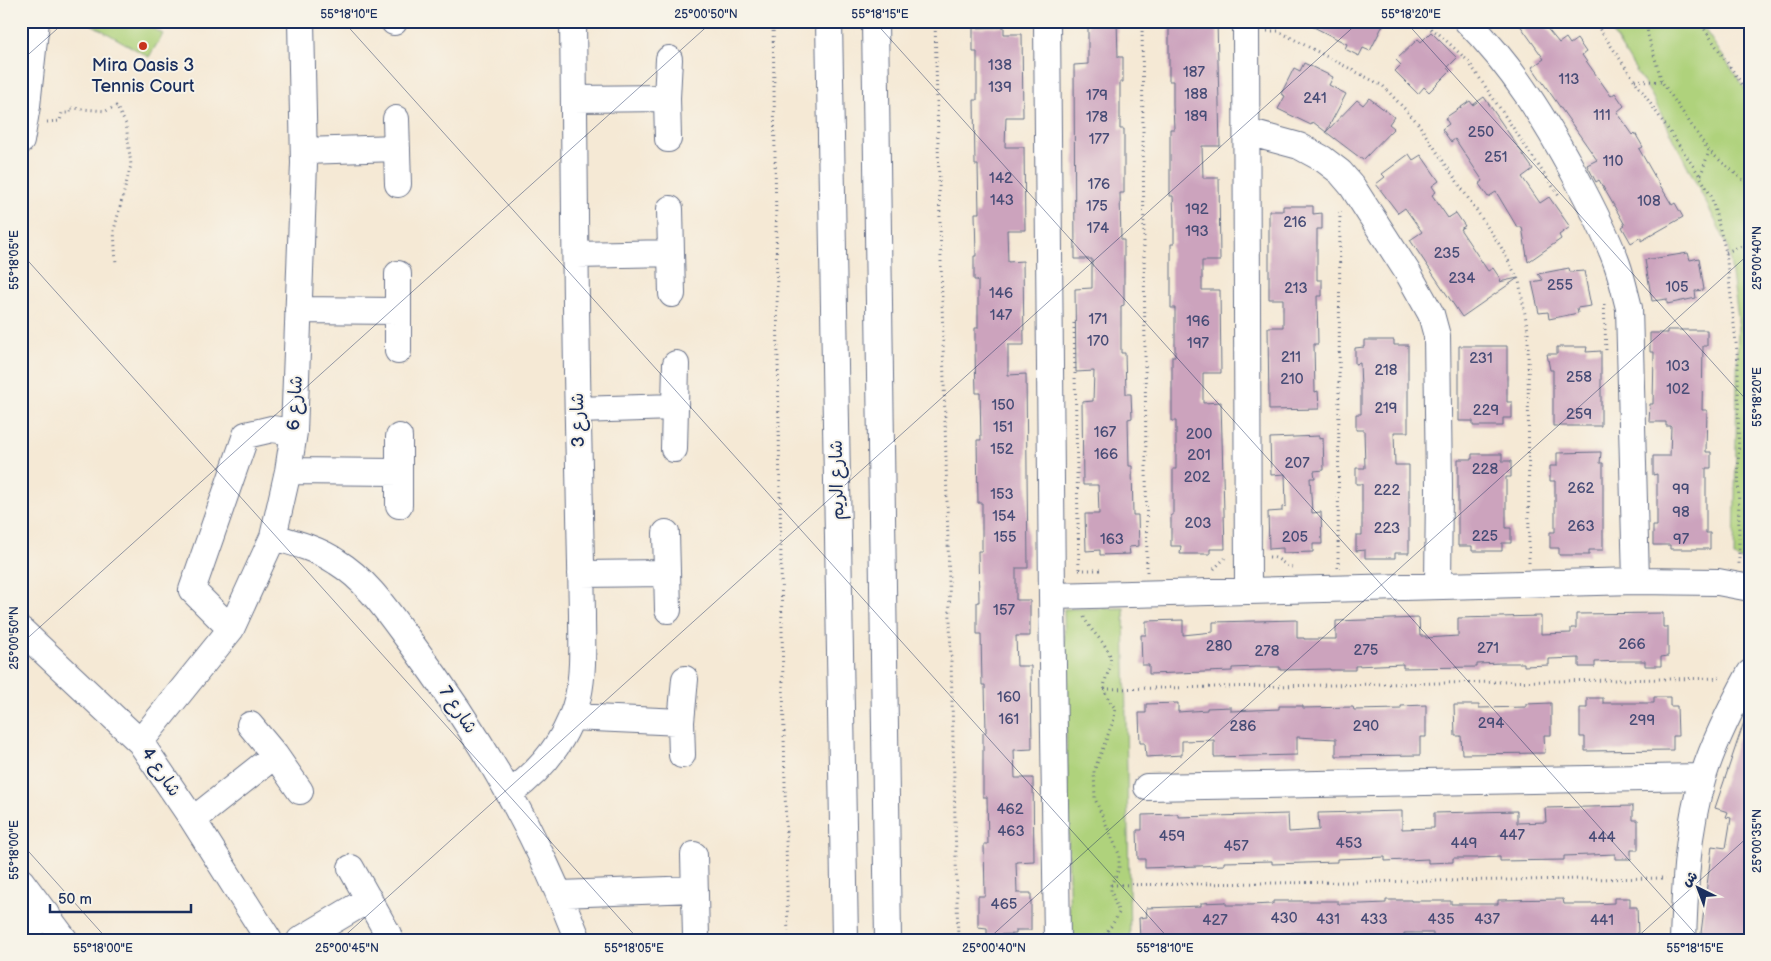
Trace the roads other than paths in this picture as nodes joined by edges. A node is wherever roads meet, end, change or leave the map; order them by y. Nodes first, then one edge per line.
1 (36, 21) edge
2 (301, 21) edge
3 (573, 21) edge
4 (829, 21) edge
5 (875, 21) edge
6 (1047, 21) edge
7 (1467, 21) edge
8 (1246, 27) edge
9 (668, 59) dead end
10 (667, 98) junction
11 (574, 99) junction
12 (24, 119) edge
13 (396, 119) dead end
14 (1246, 132) junction
15 (668, 138) dead end
16 (397, 148) junction
17 (304, 151) junction
18 (398, 184) dead end
19 (670, 208) dead end
20 (671, 253) junction
21 (576, 255) junction
22 (398, 274) dead end
23 (672, 294) dead end
24 (298, 310) junction
25 (398, 311) junction
26 (398, 351) dead end
27 (676, 364) dead end
28 (674, 407) junction
29 (578, 410) junction
30 (294, 432) junction
31 (399, 436) dead end
32 (674, 449) dead end
33 (288, 471) junction
34 (399, 472) junction
35 (399, 505) dead end
36 (666, 533) dead end
37 (274, 537) junction
38 (666, 573) junction
39 (582, 574) junction
40 (1636, 581) junction
41 (1438, 586) junction
42 (1744, 587) edge
43 (1248, 591) junction
44 (1052, 596) junction
45 (668, 610) dead end
46 (231, 629) junction
47 (21, 630) edge
48 (1749, 675) edge
49 (685, 679) dead end
50 (572, 717) junction
51 (681, 722) junction
52 (250, 725) dead end
53 (140, 742) junction
54 (275, 755) junction
55 (682, 755) dead end
56 (1703, 777) junction
57 (1147, 787) dead end
58 (300, 791) dead end
59 (510, 793) junction
60 (193, 820) junction
61 (694, 855) dead end
62 (351, 868) dead end
63 (21, 881) edge
64 (695, 889) junction
65 (560, 894) junction
66 (368, 899) junction
67 (47, 914) junction
68 (21, 934) edge
69 (388, 934) dead end
70 (696, 937) dead end
71 (65, 940) edge
72 (269, 940) edge
73 (300, 940) edge
74 (578, 940) edge
75 (845, 940) edge
76 (888, 940) edge
77 (1057, 940) edge
78 (1683, 940) edge

1 - 12 street
2 - 17 street, شارع 6
3 - 11 street, شارع 3
4 - 75 street, شارع الريم
5 - 76 street
6 - 44 street
7 - 40 street
8 - 14 street
9 - 10 street
10 - 11 street
10 - 15 street
11 - 21 street, شارع 3
13 - 16 street
14 - 41 street
14 - 43 street
16 - 17 street
16 - 18 street
17 - 24 street, شارع 6
19 - 20 street
20 - 21 street
20 - 23 street
21 - 29 street, شارع 3
22 - 25 street
24 - 25 street
24 - 30 street, شارع 6
25 - 26 street
27 - 28 street
28 - 29 street
28 - 32 street
29 - 39 street, شارع 3
30 - 33 street, شارع 6
30 - 46 street
31 - 34 street
33 - 34 street
33 - 37 street, شارع 6
34 - 35 street
36 - 38 street
37 - 46 street, شارع 6
37 - 59 street, شارع 7
38 - 39 street
38 - 45 street
39 - 50 street, شارع 3
40 - 41 street
40 - 42 street
41 - 43 street
43 - 44 street
44 - 77 street
46 - 53 street, شارع 6
47 - 53 street, شارع 4
48 - 56 street
49 - 51 street
50 - 51 street
50 - 59 street, شارع 3
51 - 55 street
52 - 54 street
53 - 60 street, شارع 4
54 - 58 street
54 - 60 street
56 - 57 street
56 - 78 street
59 - 65 street, شارع 7
60 - 72 street, شارع 4
61 - 64 street
62 - 66 street
63 - 67 street
64 - 65 street
64 - 70 street
65 - 74 street, شارع 7
66 - 69 street
66 - 73 street
67 - 68 street
67 - 71 street

